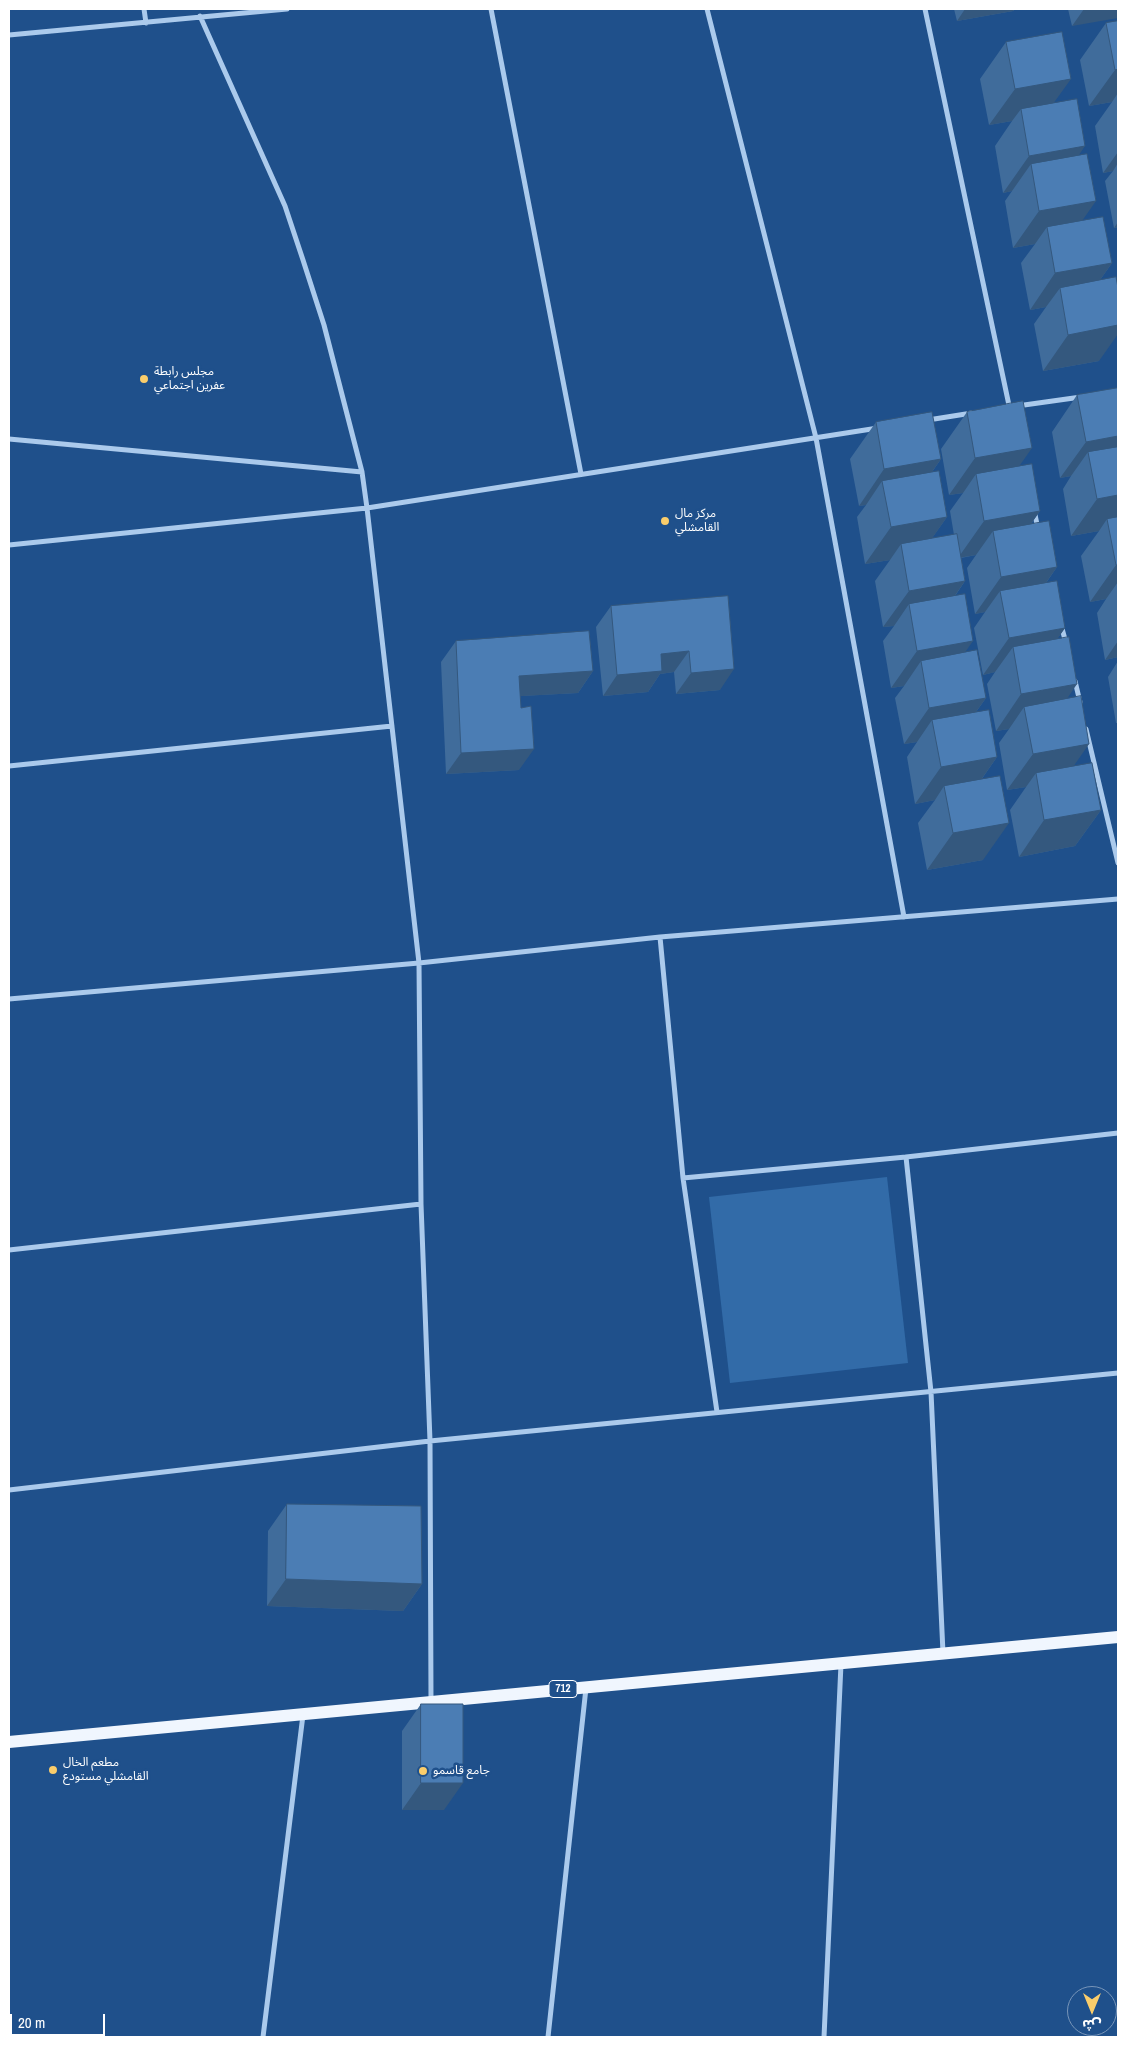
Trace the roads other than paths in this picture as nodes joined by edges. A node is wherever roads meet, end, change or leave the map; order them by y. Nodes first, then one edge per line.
1 (144, 9) edge
2 (287, 9) edge
3 (491, 9) edge
4 (707, 9) edge
5 (925, 9) edge
6 (200, 16) junction
7 (146, 23) junction
8 (9, 36) edge
9 (1091, 395) edge
10 (1009, 407) junction
11 (1000, 408) edge
12 (980, 412) edge
13 (1012, 416) edge
14 (922, 421) edge
15 (884, 427) edge
16 (816, 438) junction
17 (9, 439) edge
18 (362, 472) junction
19 (581, 474) junction
20 (1032, 504) edge
21 (367, 508) junction
22 (1039, 533) edge
23 (9, 545) edge
24 (1060, 620) edge
25 (1067, 649) edge
26 (1074, 678) edge
27 (1081, 707) edge
28 (392, 726) junction
29 (1086, 727) edge
30 (9, 766) edge
31 (1118, 862) edge
32 (1118, 898) edge
33 (904, 917) junction
34 (660, 938) junction
35 (418, 963) junction
36 (9, 999) edge
37 (1118, 1133) edge
38 (906, 1156) junction
39 (683, 1178) junction
40 (421, 1204) junction
41 (9, 1250) edge
42 (1118, 1373) edge
43 (931, 1392) junction
44 (717, 1412) junction
45 (430, 1441) junction
46 (9, 1490) edge
47 (1118, 1637) edge
48 (943, 1654) junction
49 (841, 1663) junction
50 (586, 1687) junction
51 (431, 1702) junction
52 (303, 1714) junction
53 (9, 1742) edge
54 (263, 2037) edge
55 (548, 2037) edge
56 (824, 2037) edge

1 - 7 street
2 - 6 street
3 - 19 street
4 - 16 street
5 - 10 street
6 - 7 street
6 - 18 street
7 - 8 street
9 - 10 street
10 - 11 street
10 - 13 street
12 - 14 street
15 - 16 street
16 - 19 street
16 - 33 street
17 - 18 street
18 - 21 street
19 - 21 street
20 - 22 street
21 - 23 street
21 - 28 street
24 - 25 street
26 - 27 street
28 - 30 street
28 - 35 street
29 - 31 street
32 - 33 street
33 - 34 street
34 - 35 street
34 - 39 street
35 - 36 street
35 - 40 street
37 - 38 street
38 - 39 street
38 - 43 street
39 - 44 street
40 - 41 street
40 - 45 street
42 - 43 street
43 - 44 street
43 - 48 street
44 - 45 street
45 - 46 street
45 - 51 street
47 - 48 main road, 712
48 - 49 main road, 712
49 - 50 main road, 712
49 - 56 street
50 - 51 main road, 712
50 - 55 street
51 - 52 main road, 712
52 - 53 main road, 712
52 - 54 street

